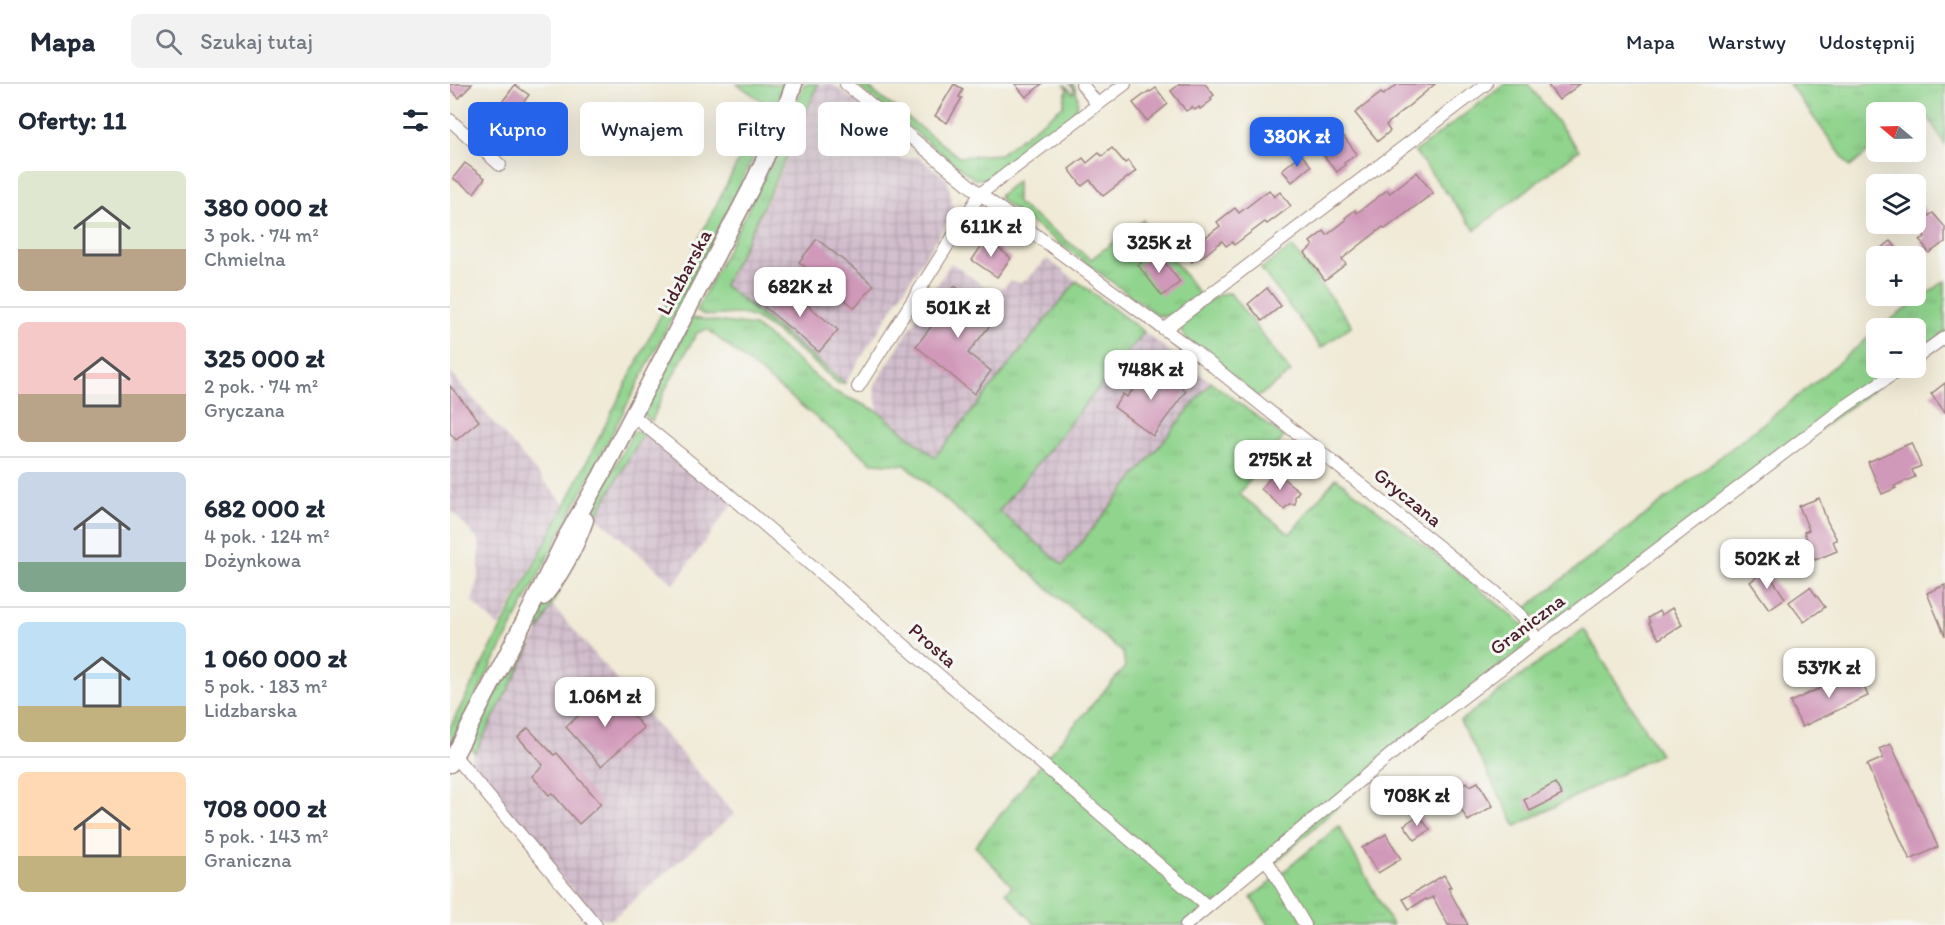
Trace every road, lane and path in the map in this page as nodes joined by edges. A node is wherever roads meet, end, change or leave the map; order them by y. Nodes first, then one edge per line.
1 (794, 84) edge
2 (846, 84) edge
3 (1082, 84) edge
4 (1125, 84) edge
5 (1486, 84) edge
6 (1097, 104) junction
7 (450, 120) edge
8 (500, 165) dead end
9 (980, 194) junction
10 (1165, 329) junction
11 (1945, 338) edge
12 (1926, 351) edge
13 (1887, 378) edge
14 (858, 387) dead end
15 (632, 415) junction
16 (1538, 641) junction
17 (452, 761) edge
18 (1266, 859) junction
19 (1207, 906) junction
20 (596, 925) edge
21 (1186, 925) edge
22 (1305, 925) edge

1 - 15 main road, Lidzbarska
2 - 9 street, Gryczana
3 - 6 street
4 - 6 street
5 - 10 street
6 - 9 street
7 - 8 street
9 - 10 street, Gryczana
9 - 14 street
10 - 16 street, Gryczana
11 - 12 street
13 - 16 street, Graniczna
15 - 17 main road, Lidzbarska
15 - 19 street, Prosta
16 - 18 street, Graniczna
17 - 20 street
18 - 19 street, Graniczna
18 - 22 street
19 - 21 street, Graniczna

